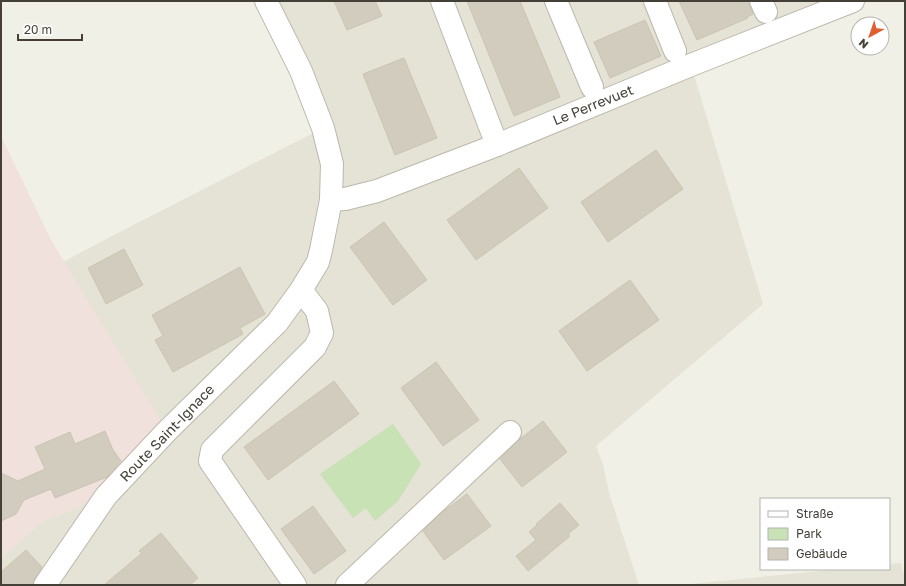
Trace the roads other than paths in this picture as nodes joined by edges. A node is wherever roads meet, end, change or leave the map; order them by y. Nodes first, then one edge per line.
1 (266, 1) edge
2 (442, 1) edge
3 (556, 1) edge
4 (655, 1) edge
5 (853, 1) edge
6 (675, 51) dead end
7 (592, 87) dead end
8 (497, 145) junction
9 (332, 200) junction
10 (301, 290) junction
11 (510, 432) dead end
12 (45, 585) edge
13 (295, 585) edge
14 (347, 585) edge

1 - 9 street, Route Saint-Ignace
2 - 8 street
3 - 7 street
4 - 6 street
5 - 8 street, Le Perrevuet
8 - 9 street, Le Perrevuet
9 - 10 street, Route Saint-Ignace
10 - 12 street, Route Saint-Ignace
10 - 13 street
11 - 14 street

